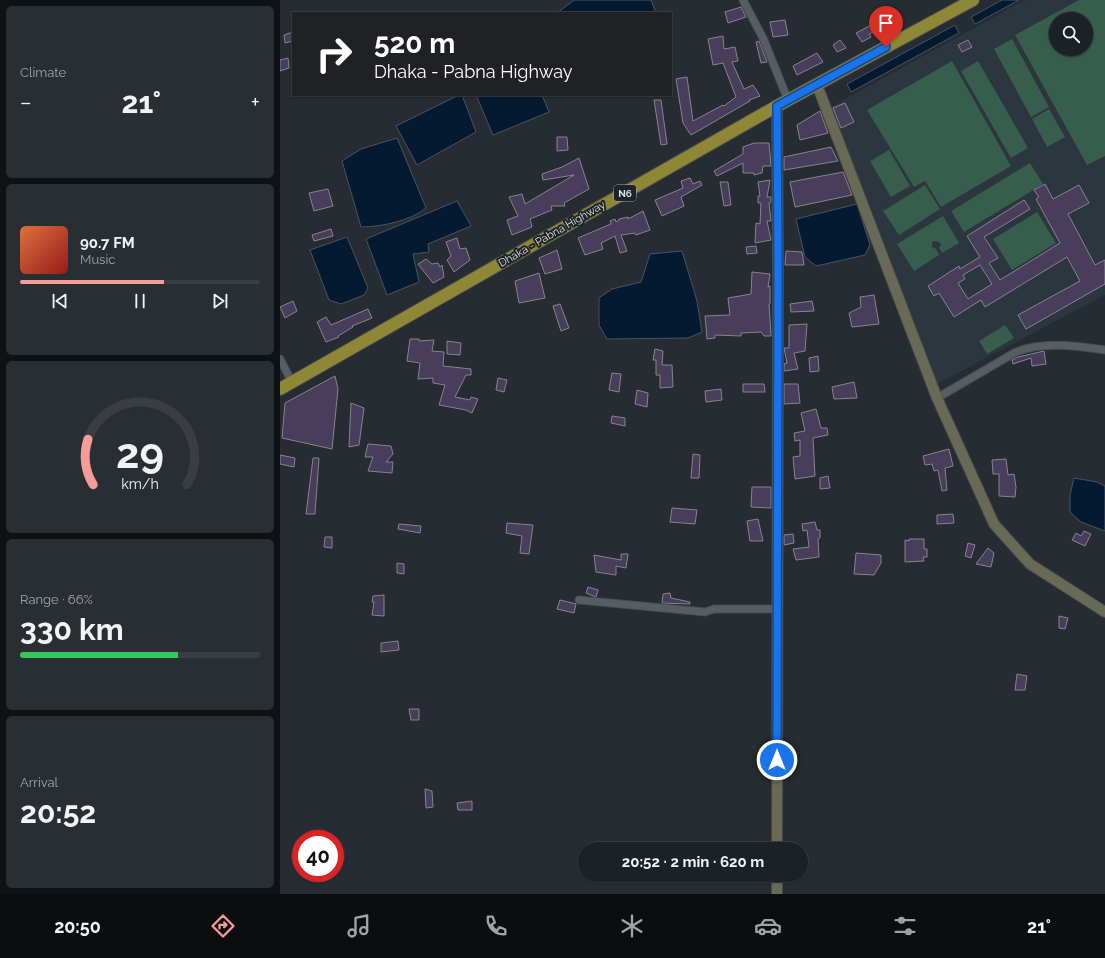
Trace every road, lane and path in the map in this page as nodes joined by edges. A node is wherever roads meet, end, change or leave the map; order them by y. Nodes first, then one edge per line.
1 (744, 0) edge
2 (973, 0) edge
3 (817, 85) junction
4 (788, 100) junction
5 (777, 106) junction
6 (1105, 350) edge
7 (280, 359) edge
8 (292, 382) junction
9 (280, 390) edge
10 (937, 398) junction
11 (579, 600) dead end
12 (777, 609) junction
13 (1105, 612) edge
14 (777, 842) edge
15 (777, 882) edge
16 (776, 894) edge

1 - 4 street
2 - 3 highway, Dhaka - Pabna Highway / N6
3 - 4 highway, Dhaka - Pabna Highway / N6
3 - 10 street
4 - 5 highway, Dhaka - Pabna Highway / N6
5 - 8 highway, Dhaka - Pabna Highway / N6
5 - 12 street
6 - 10 street
7 - 8 street
8 - 9 highway, Dhaka - Pabna Highway / N6
10 - 13 street
11 - 12 street
12 - 14 street
15 - 16 street

